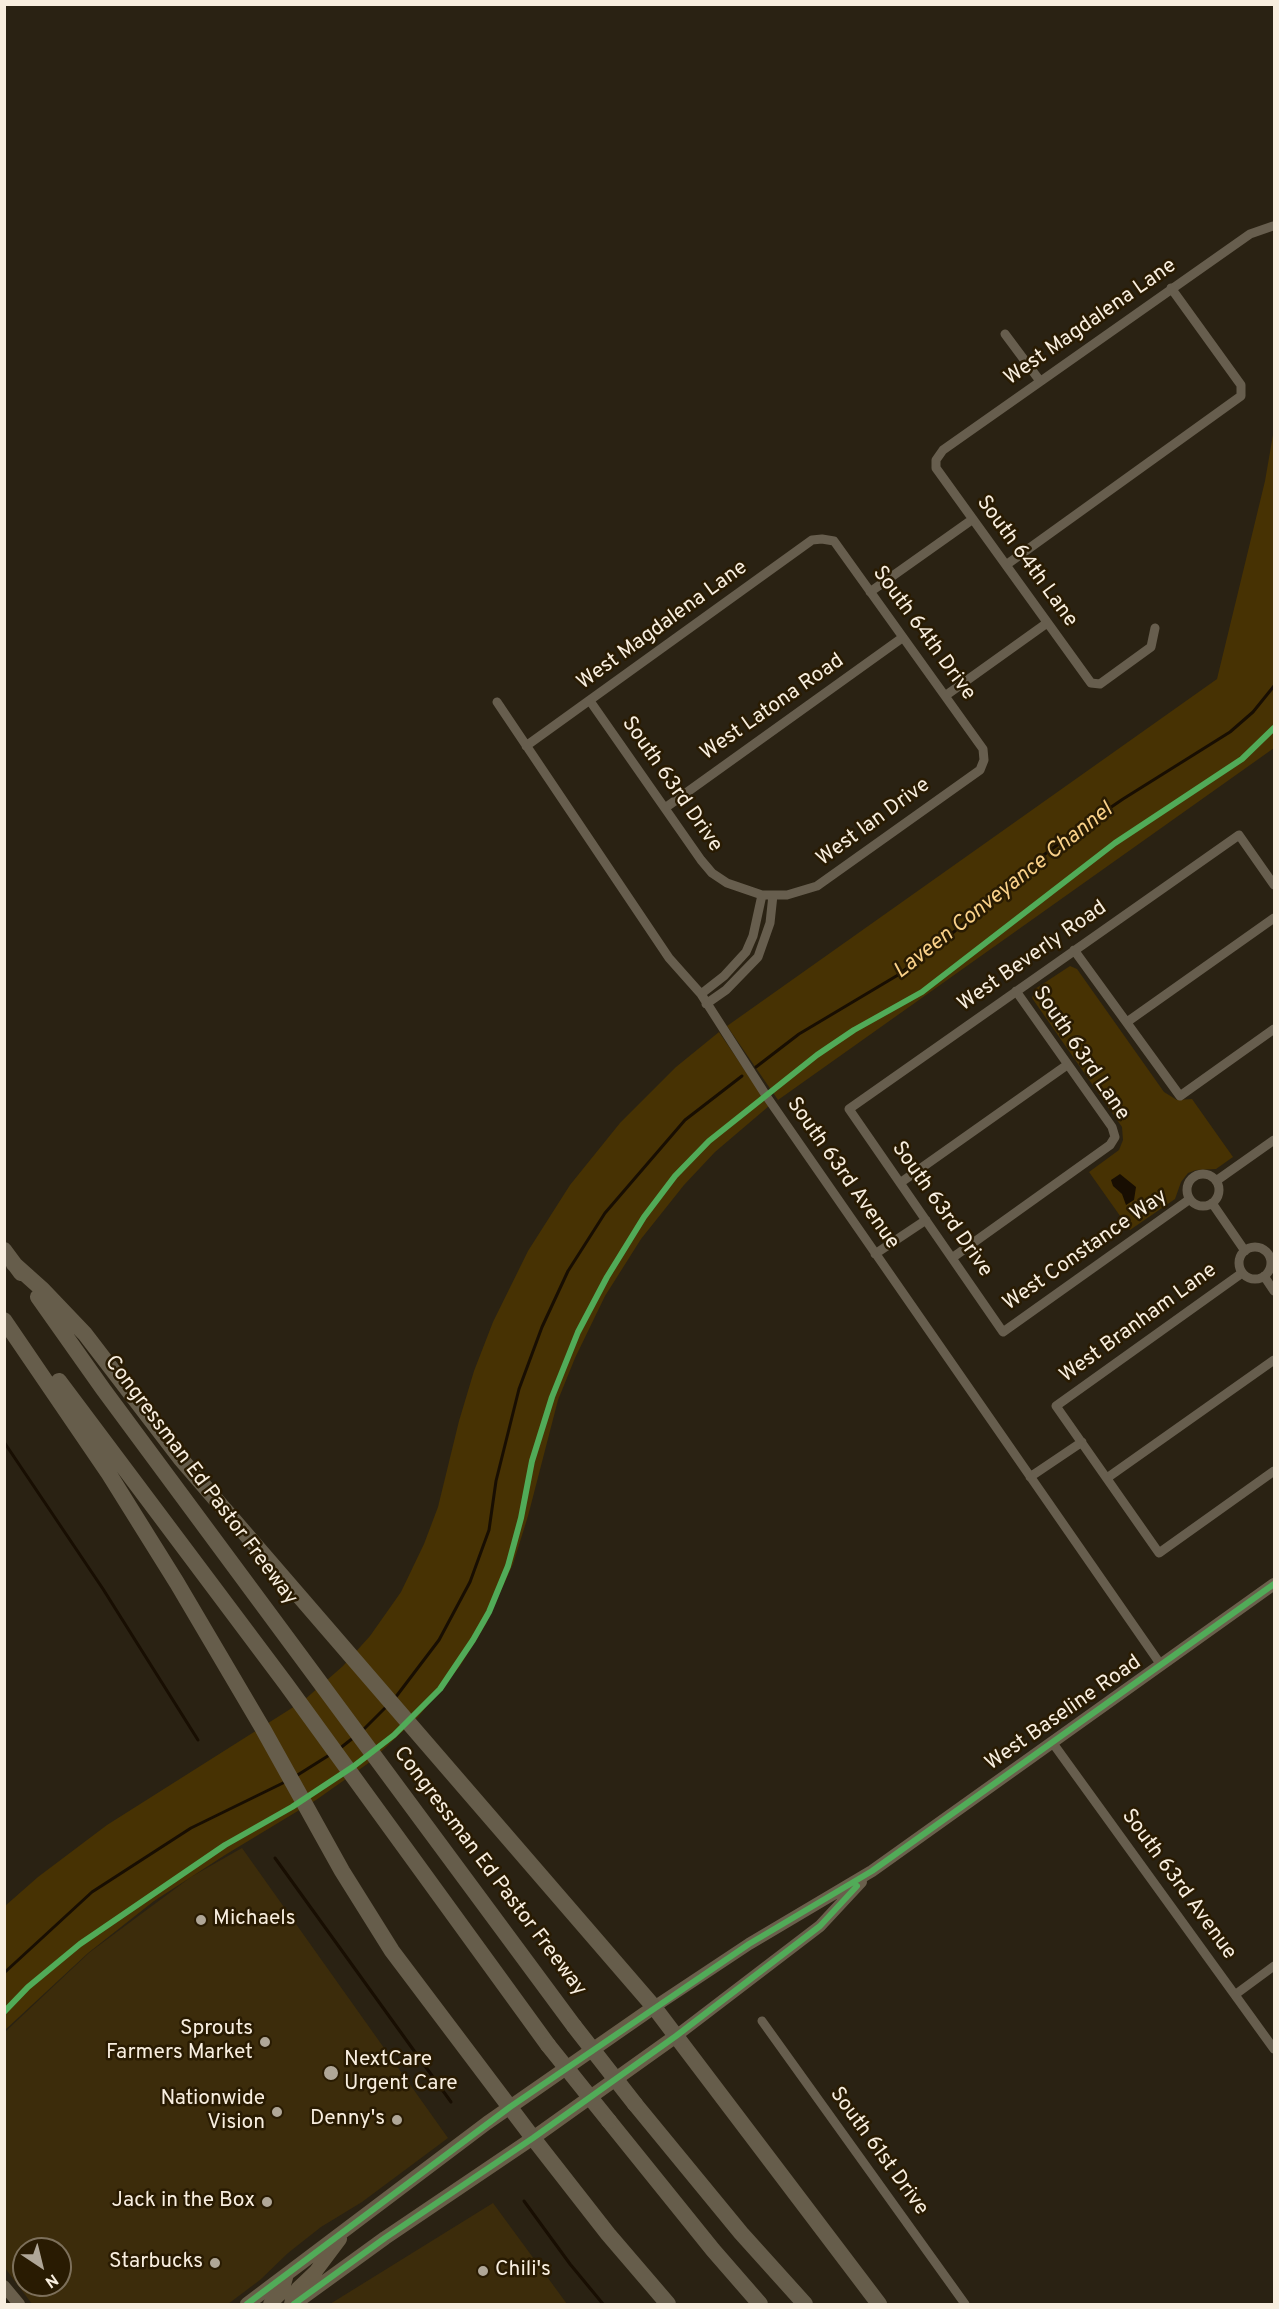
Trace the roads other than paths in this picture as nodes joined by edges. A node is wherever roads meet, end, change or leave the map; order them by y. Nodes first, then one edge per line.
1 (1273, 226) edge
2 (1171, 288) junction
3 (1005, 334) dead end
4 (1040, 381) junction
5 (936, 460) joint
6 (973, 519) junction
7 (822, 539) joint
8 (1006, 565) junction
9 (870, 592) junction
10 (1047, 623) junction
11 (1155, 628) dead end
12 (902, 638) junction
13 (945, 696) junction
14 (590, 701) junction
15 (497, 702) dead end
16 (526, 746) junction
17 (984, 760) joint
18 (664, 808) junction
19 (1275, 885) edge
20 (762, 895) junction
21 (773, 895) junction
22 (1275, 918) edge
23 (1074, 950) junction
24 (1016, 991) junction
25 (700, 994) junction
26 (706, 1004) junction
27 (1126, 1023) junction
28 (1275, 1029) edge
29 (1067, 1065) junction
30 (849, 1109) joint
31 (1275, 1140) edge
32 (1216, 1181) junction
33 (900, 1183) junction
34 (1190, 1199) junction
35 (1212, 1203) junction
36 (926, 1220) junction
37 (4, 1250) edge
38 (1245, 1251) junction
39 (1271, 1252) edge
40 (876, 1254) junction
41 (952, 1258) junction
42 (14, 1264) junction
43 (1242, 1273) junction
44 (1264, 1276) junction
45 (1275, 1291) edge
46 (4, 1308) edge
47 (4, 1320) edge
48 (1003, 1332) joint
49 (1275, 1360) edge
50 (1082, 1442) junction
51 (1275, 1471) edge
52 (1030, 1477) junction
53 (1107, 1478) junction
54 (1273, 1589) edge
55 (1161, 1665) junction
56 (1052, 1742) junction
57 (872, 1871) junction
58 (1275, 1966) edge
59 (1236, 1994) junction
60 (654, 2007) junction
61 (762, 2021) dead end
62 (676, 2036) junction
63 (1275, 2049) edge
64 (510, 2107) junction
65 (533, 2138) junction
66 (348, 2228) junction
67 (287, 2274) junction
68 (4, 2286) edge
69 (19, 2304) edge
70 (247, 2304) edge
71 (270, 2304) edge
72 (293, 2304) edge
73 (668, 2304) edge
74 (760, 2304) edge
75 (805, 2304) edge
76 (879, 2304) edge
77 (965, 2304) edge

1 - 2 street, West Magdalena Lane
2 - 4 street, West Magdalena Lane
2 - 8 street
3 - 4 street
4 - 5 street, West Magdalena Lane
5 - 6 street, South 64th Lane
6 - 8 street, South 64th Lane
6 - 9 street
7 - 9 street, South 64th Drive
7 - 14 street, West Magdalena Lane
8 - 10 street, South 64th Lane
9 - 12 street, South 64th Drive
10 - 11 street, South 64th Lane
10 - 13 street
12 - 13 street, South 64th Drive
12 - 18 street, West Latona Road
13 - 17 street, South 64th Drive
14 - 16 street, West Magdalena Lane
14 - 18 street, South 63rd Drive
15 - 16 street, South 63rd Avenue
16 - 25 street, South 63rd Avenue
17 - 21 street, West Ian Drive
18 - 20 street, South 63rd Drive
19 - 23 street, West Beverly Road
20 - 21 street, West Ian Drive
20 - 25 street
21 - 26 street
22 - 27 street
23 - 24 street, West Beverly Road
23 - 27 street
24 - 29 street, South 63rd Lane
24 - 30 street, West Beverly Road
25 - 26 street, South 63rd Avenue
26 - 40 street, South 63rd Avenue
27 - 28 street
29 - 33 street
29 - 41 street, South 63rd Lane
30 - 33 street, South 63rd Drive
31 - 32 street
32 - 34 street, West Constance Way
32 - 35 street
33 - 36 street, South 63rd Drive
34 - 35 street, West Constance Way
34 - 48 street, West Constance Way
35 - 38 street
36 - 40 street
36 - 41 street, South 63rd Drive
37 - 42 highway, Congressman Ed Pastor Freeway
38 - 39 street
38 - 43 street, West Branham Lane
39 - 44 street
40 - 52 street, South 63rd Avenue
41 - 48 street, South 63rd Drive
42 - 60 highway
42 - 75 highway, Congressman Ed Pastor Freeway, bridge
43 - 44 street, West Branham Lane
43 - 50 street, West Branham Lane
44 - 45 street
46 - 74 highway, bridge
47 - 64 highway
49 - 53 street
50 - 52 street
50 - 53 street
51 - 53 street
52 - 55 street, South 63rd Avenue
54 - 55 main road, West Baseline Road
55 - 56 main road, West Baseline Road
56 - 57 main road, West Baseline Road
56 - 59 street, South 63rd Avenue
57 - 60 main road, West Baseline Road
57 - 62 main road, West Baseline Road
58 - 59 street
59 - 63 street, South 63rd Avenue
60 - 62 highway
60 - 64 main road
61 - 77 street, South 61st Drive
62 - 65 main road
62 - 76 highway
64 - 65 highway
64 - 66 main road
65 - 72 main road
65 - 73 highway
66 - 67 main road
66 - 72 main road
67 - 70 main road
67 - 71 main road
68 - 69 main road

